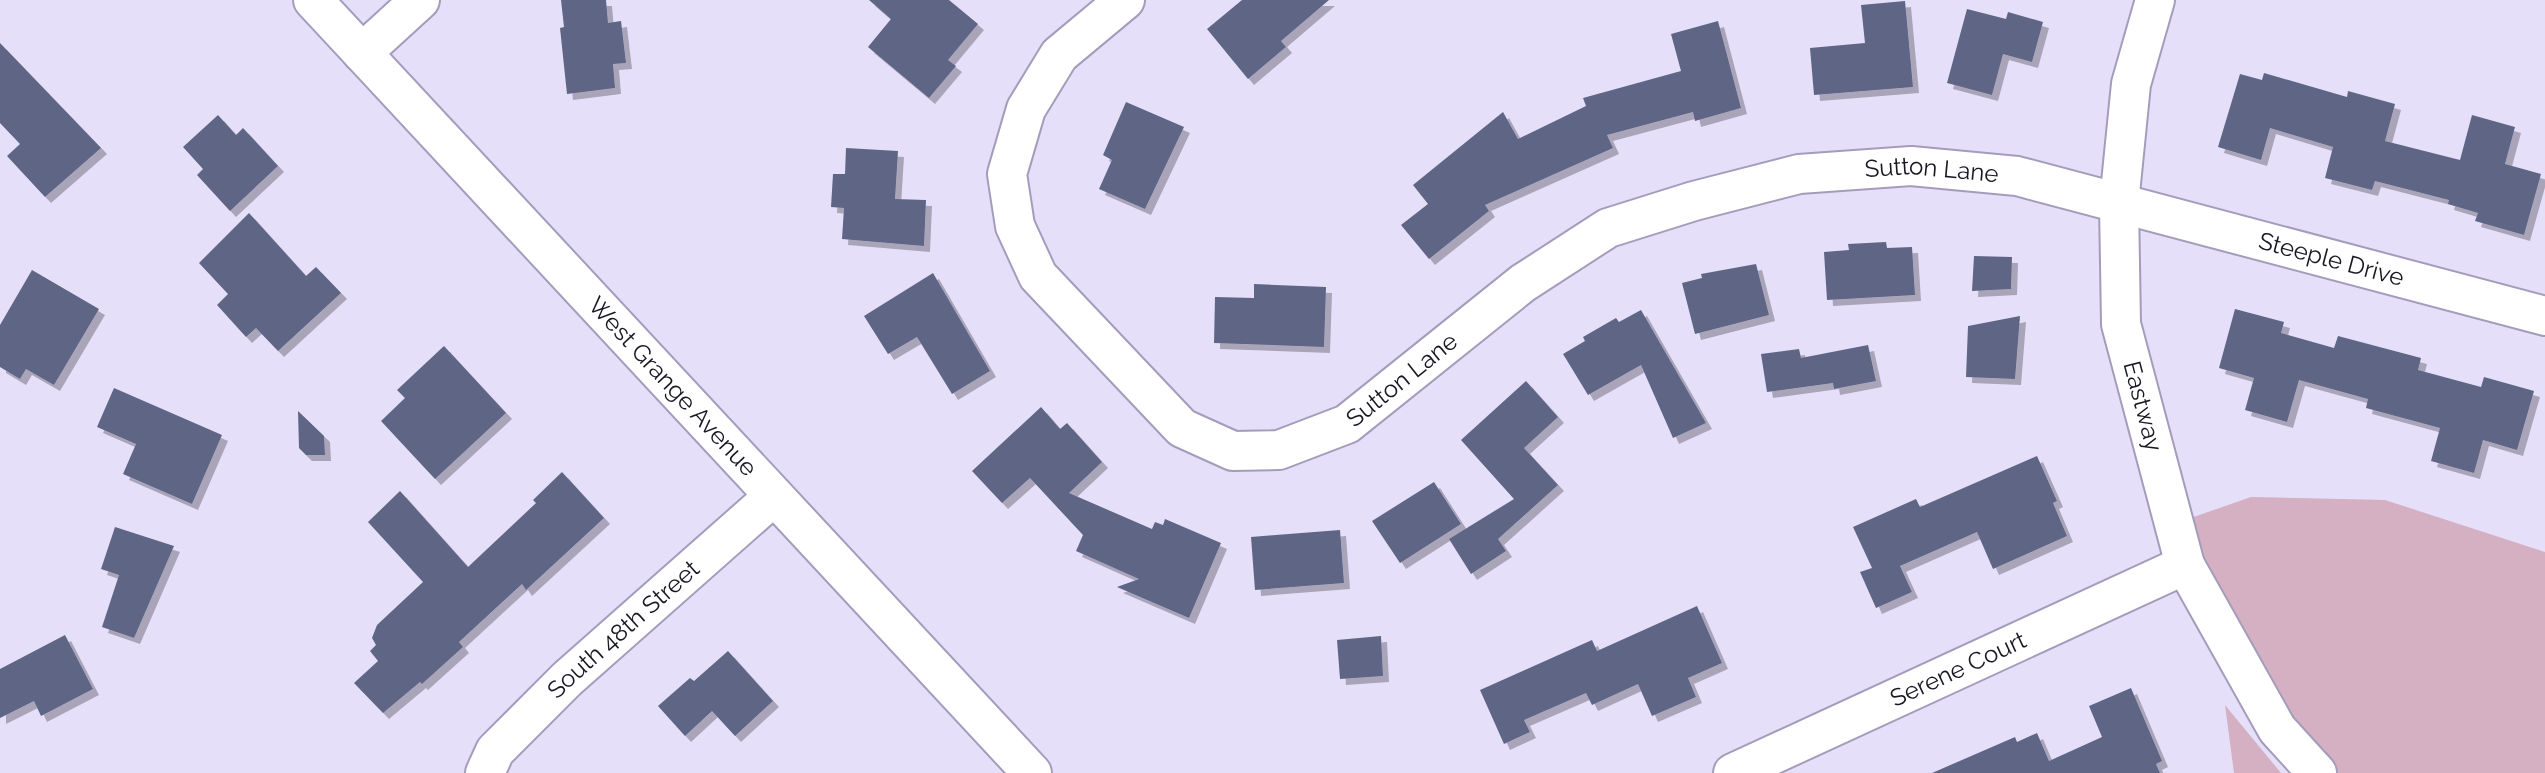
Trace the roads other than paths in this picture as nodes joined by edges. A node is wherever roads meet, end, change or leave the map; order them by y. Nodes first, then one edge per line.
1 (313, 0) edge
2 (420, 0) edge
3 (1125, 0) edge
4 (2155, 0) edge
5 (362, 52) junction
6 (2119, 203) junction
7 (2545, 316) edge
8 (774, 496) junction
9 (2185, 565) junction
10 (485, 773) edge
11 (1032, 773) edge
12 (1733, 773) edge
13 (2317, 773) edge

1 - 5 street, West Grange Avenue
2 - 5 street
3 - 6 street, Sutton Lane
4 - 6 street, Eastway
5 - 8 street, West Grange Avenue
6 - 7 street, Steeple Drive
6 - 9 street, Eastway
8 - 10 street, South 48th Street
8 - 11 street, West Grange Avenue
9 - 12 street, Serene Court
9 - 13 street, Eastway

